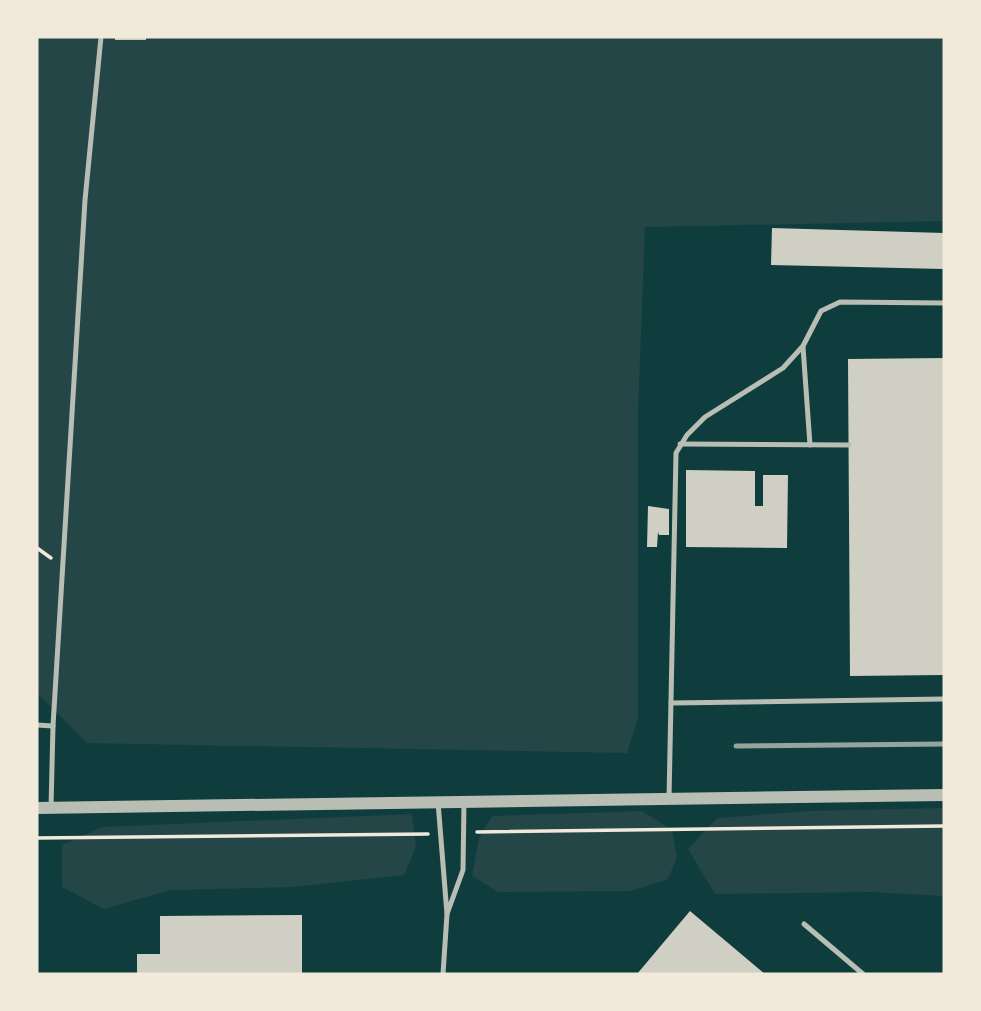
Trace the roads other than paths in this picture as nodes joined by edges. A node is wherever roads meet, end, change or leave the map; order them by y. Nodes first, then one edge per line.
1 (101, 37) edge
2 (944, 303) edge
3 (803, 346) junction
4 (680, 444) junction
5 (810, 445) junction
6 (849, 445) dead end
7 (944, 699) edge
8 (671, 702) junction
9 (37, 725) edge
10 (52, 726) junction
11 (944, 795) edge
12 (669, 799) junction
13 (438, 802) junction
14 (464, 802) junction
15 (51, 807) junction
16 (37, 808) edge
17 (447, 914) junction
18 (804, 924) dead end
19 (443, 974) edge
20 (863, 974) edge

1 - 10 lane
2 - 3 lane
3 - 4 lane
3 - 5 lane
4 - 5 lane
4 - 8 lane
5 - 6 lane
7 - 8 lane
8 - 12 lane
9 - 10 lane
10 - 15 lane
11 - 12 street
12 - 14 street
13 - 14 street
13 - 15 street
13 - 17 lane
14 - 17 lane
15 - 16 street
17 - 19 lane
18 - 20 lane

